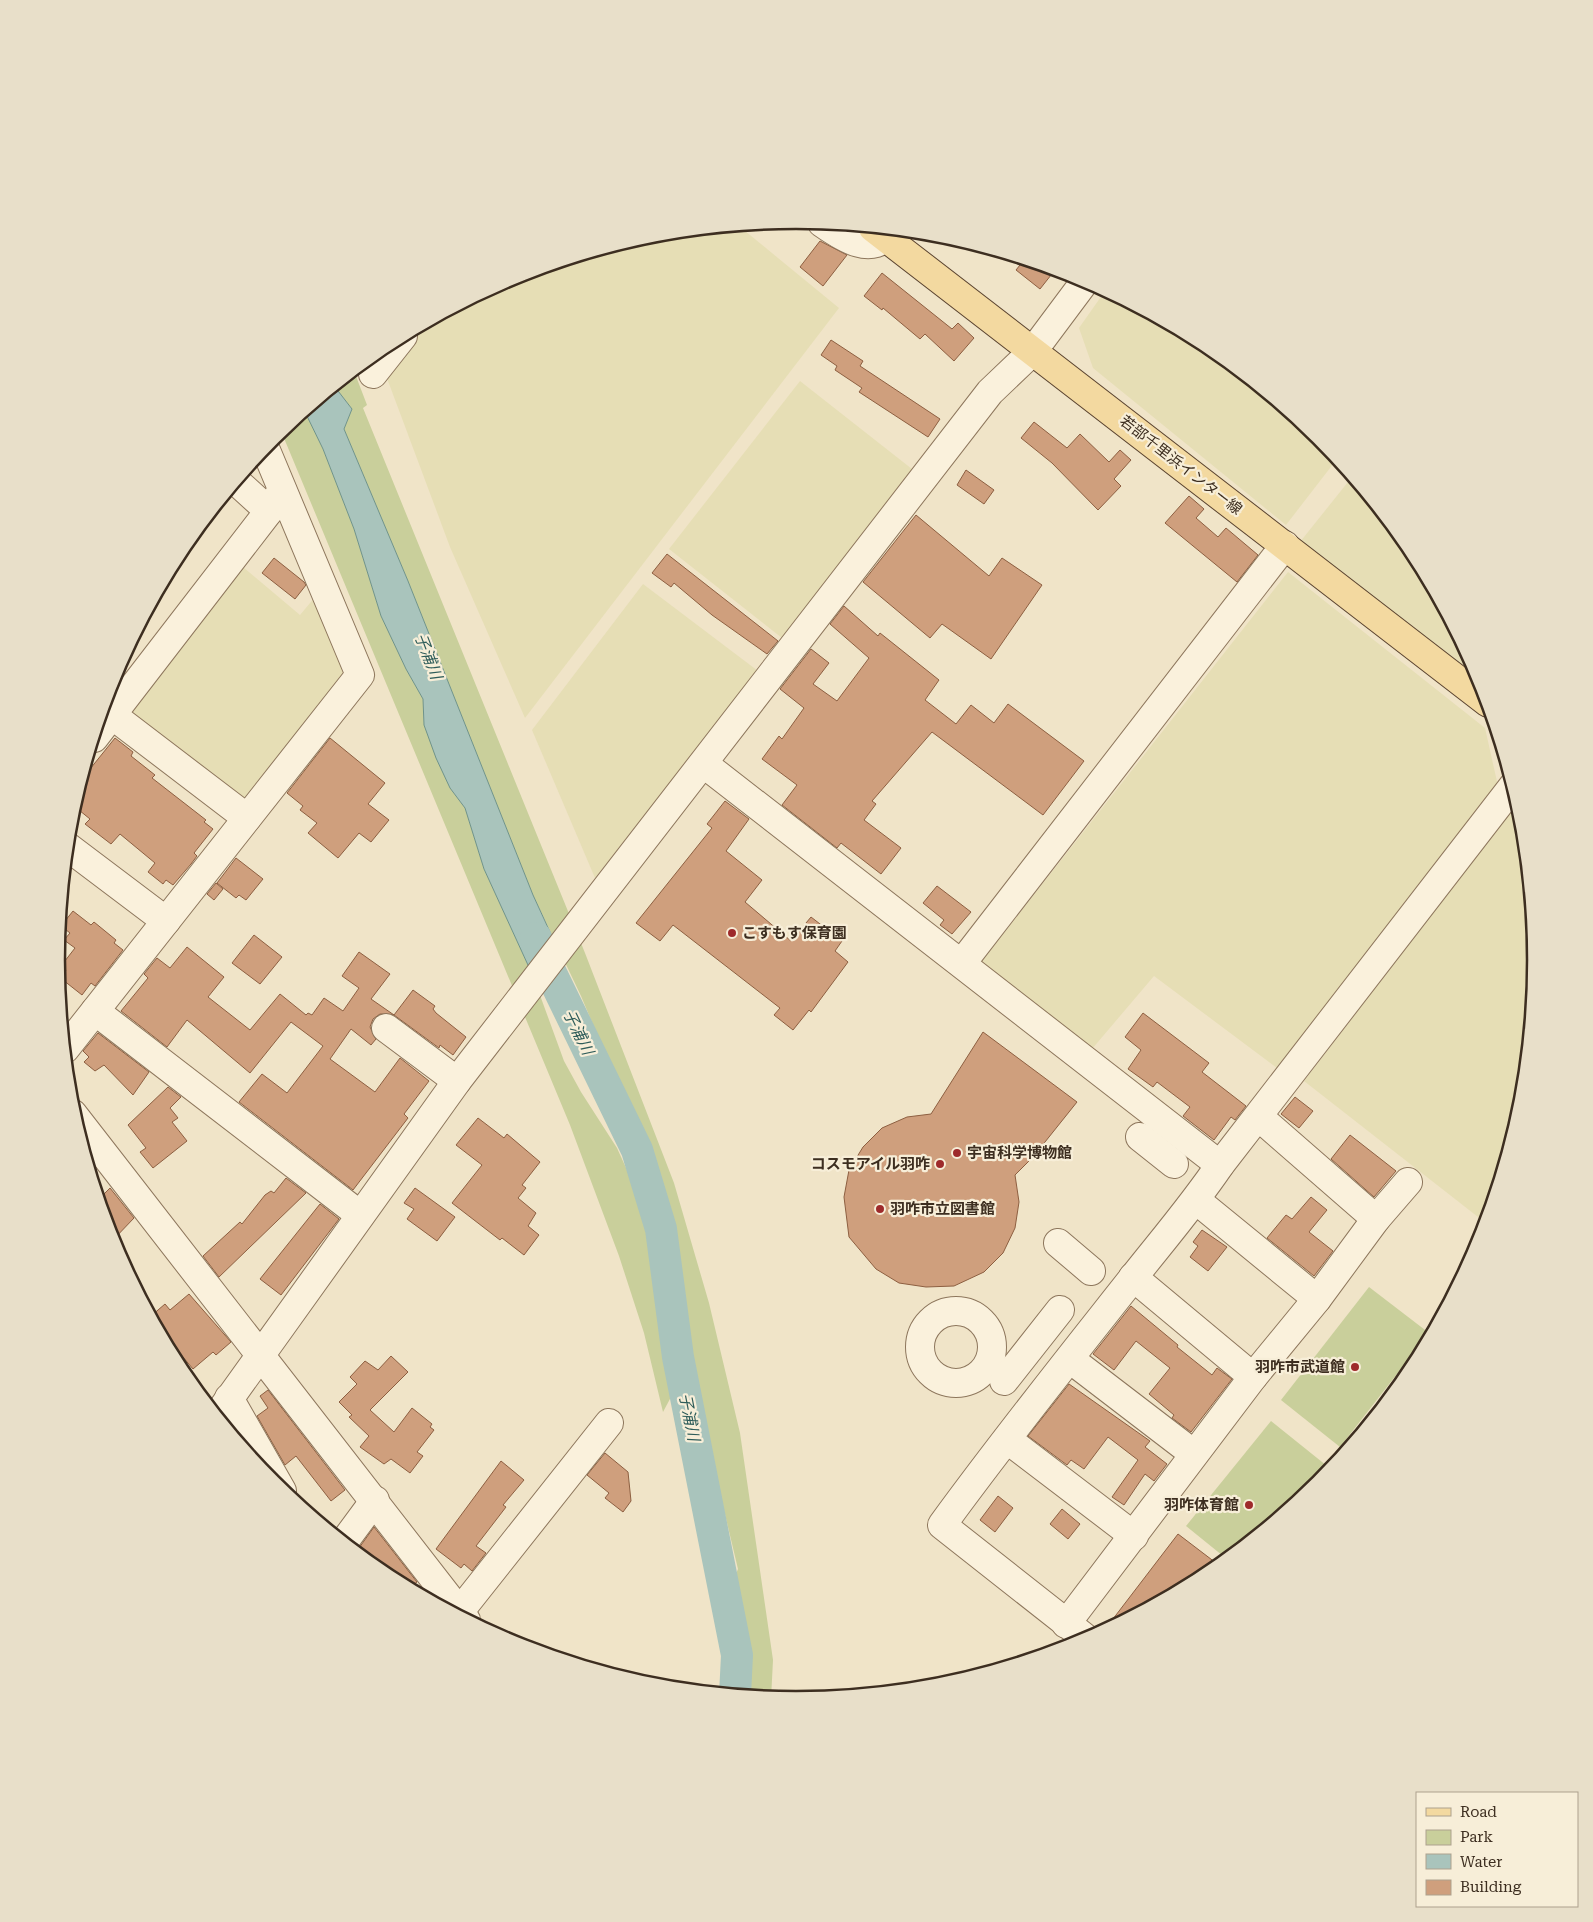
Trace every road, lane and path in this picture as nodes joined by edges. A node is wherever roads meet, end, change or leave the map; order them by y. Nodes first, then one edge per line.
1 (832, 231) edge
2 (881, 235) edge
3 (889, 236) edge
4 (1081, 287) edge
5 (1033, 351) junction
6 (389, 354) edge
7 (373, 374) dead end
8 (267, 457) edge
9 (242, 484) edge
10 (276, 500) junction
11 (1284, 545) junction
12 (1477, 695) edge
13 (112, 715) junction
14 (105, 724) edge
15 (704, 764) junction
16 (1508, 793) edge
17 (247, 818) junction
18 (73, 851) edge
19 (166, 921) junction
20 (962, 963) junction
21 (95, 1011) junction
22 (386, 1028) dead end
23 (70, 1043) edge
24 (457, 1081) junction
25 (1259, 1117) junction
26 (85, 1129) edge
27 (1140, 1137) dead end
28 (1174, 1164) dead end
29 (1220, 1165) junction
30 (1408, 1182) dead end
31 (1196, 1200) junction
32 (360, 1215) junction
33 (1376, 1219) junction
34 (1058, 1242) dead end
35 (1091, 1271) dead end
36 (1133, 1277) junction
37 (1317, 1300) junction
38 (1060, 1310) dead end
39 (260, 1353) junction
40 (1070, 1359) junction
41 (1253, 1377) junction
42 (223, 1407) edge
43 (1033, 1407) junction
44 (609, 1423) dead end
45 (1008, 1440) junction
46 (253, 1449) edge
47 (1194, 1454) junction
48 (375, 1500) junction
49 (1134, 1536) junction
50 (347, 1538) edge
51 (458, 1609) edge
52 (465, 1613) edge
53 (1066, 1624) junction
54 (1081, 1635) edge

1 - 2 street
3 - 5 main road, 若部千里浜インター線
4 - 5 street
5 - 11 main road, 若部千里浜インター線
5 - 15 street
6 - 7 street
8 - 10 street
9 - 10 street
10 - 13 street
10 - 17 street
11 - 12 main road, 若部千里浜インター線
11 - 20 street
13 - 14 street
13 - 17 street
15 - 20 street
15 - 24 street
16 - 25 street
17 - 19 street
18 - 19 street
19 - 21 street
20 - 29 street
21 - 23 street
21 - 32 street
22 - 24 street
24 - 32 street
25 - 29 street
25 - 33 street
26 - 39 street
27 - 28 street
29 - 31 street
30 - 33 street
31 - 36 street
31 - 37 street
32 - 39 street
33 - 37 street
34 - 35 street
36 - 40 street
36 - 41 street
37 - 41 street
38 - 43 street
39 - 42 street
39 - 48 street
40 - 43 street
40 - 47 street
41 - 47 street
42 - 46 street
43 - 45 street
44 - 52 street
45 - 49 street
45 - 53 street
47 - 49 street
48 - 50 street
48 - 51 street
49 - 53 street
53 - 54 street

